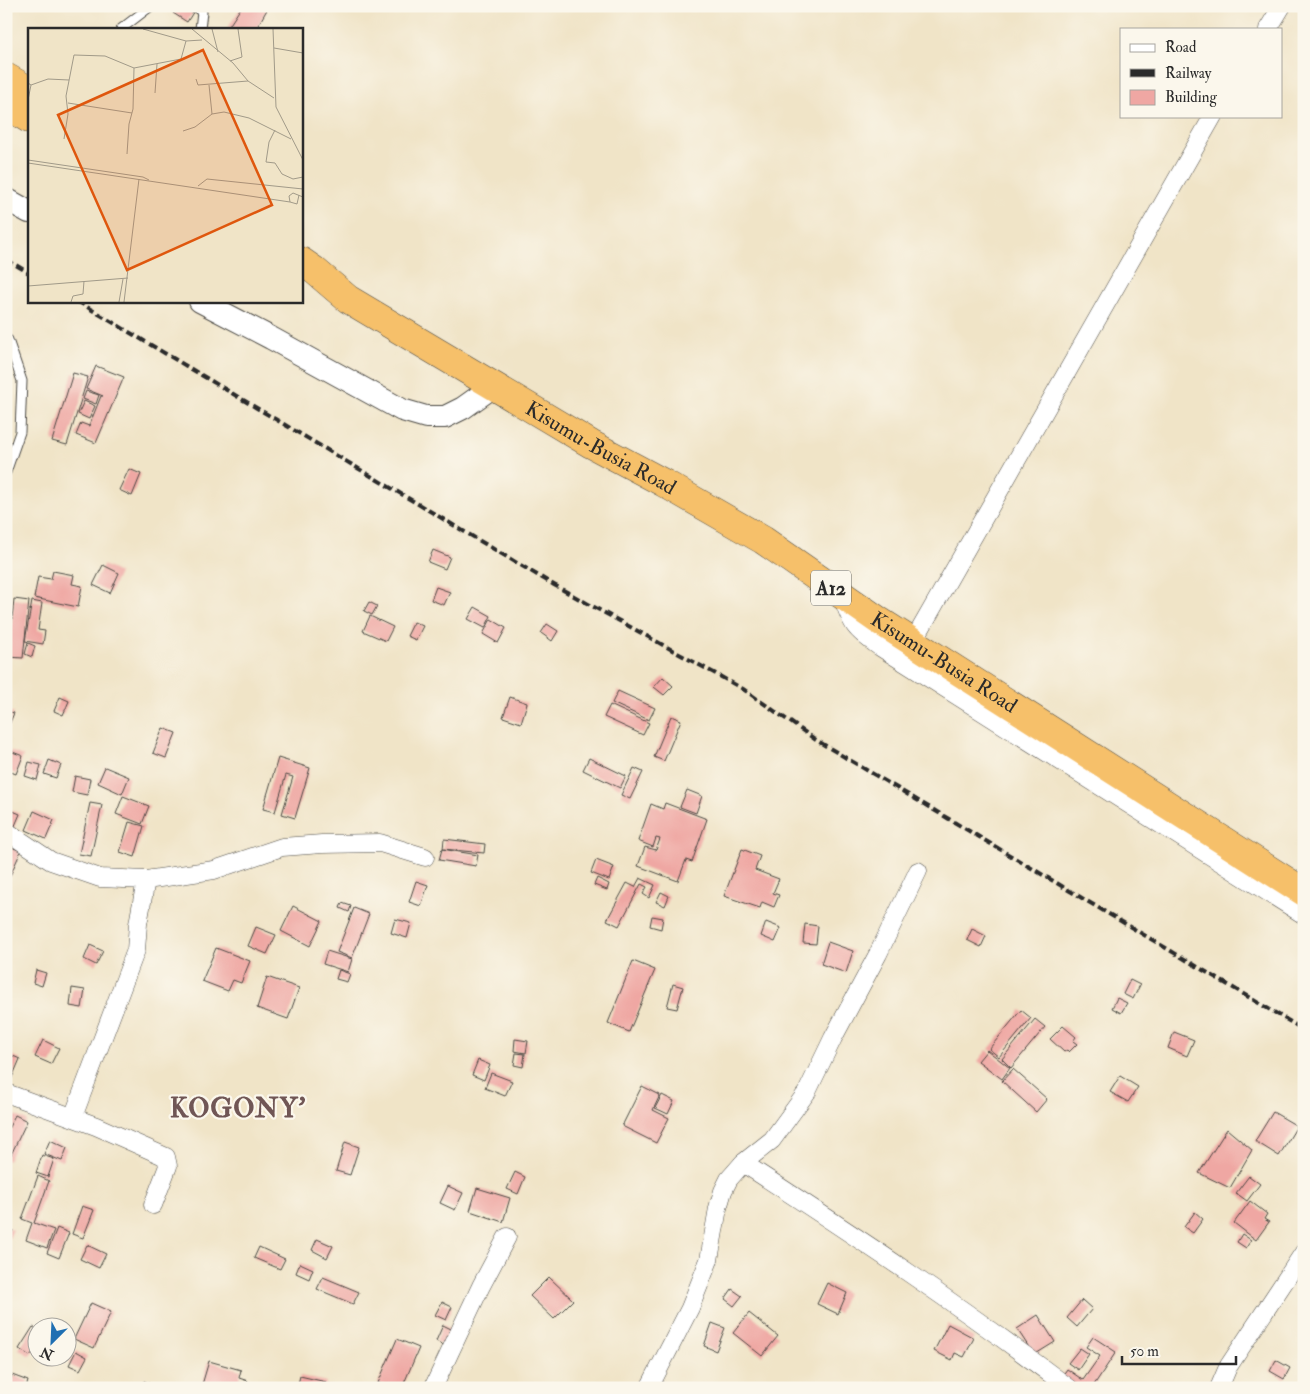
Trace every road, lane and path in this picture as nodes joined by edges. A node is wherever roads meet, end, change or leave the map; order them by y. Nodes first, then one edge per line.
1 (151, 6) edge
2 (194, 6) edge
3 (1282, 6) edge
4 (122, 28) edge
5 (200, 28) edge
6 (1269, 28) edge
7 (6, 77) edge
8 (28, 89) edge
9 (6, 105) edge
10 (28, 118) edge
11 (1212, 118) edge
12 (6, 199) edge
13 (28, 211) edge
14 (302, 262) edge
15 (302, 284) edge
16 (348, 300) junction
17 (202, 302) edge
18 (6, 339) edge
19 (494, 386) junction
20 (6, 472) edge
21 (842, 596) junction
22 (913, 642) junction
23 (6, 831) edge
24 (425, 856) dead end
25 (918, 871) dead end
26 (146, 880) junction
27 (1304, 892) edge
28 (1304, 915) edge
29 (6, 1093) edge
30 (73, 1117) junction
31 (743, 1163) junction
32 (153, 1205) dead end
33 (506, 1237) dead end
34 (1304, 1252) edge
35 (433, 1388) edge
36 (649, 1388) edge
37 (1069, 1388) edge
38 (1219, 1388) edge

1 - 4 lane
2 - 5 lane
3 - 6 street
7 - 8 highway
9 - 10 highway
11 - 22 street
12 - 13 street
14 - 16 highway, A12
15 - 16 highway, A12
16 - 19 highway, Kisumu-Busia Road / A12
17 - 19 street
18 - 20 lane
19 - 21 highway, Kisumu-Busia Road / A12
21 - 22 highway, Kisumu-Busia Road / A12
21 - 28 street
22 - 27 highway, Kisumu-Busia Road / A12
23 - 26 street
24 - 26 street
25 - 31 street
26 - 30 street
29 - 30 street
30 - 32 street
31 - 36 street
31 - 37 street
33 - 35 street
34 - 38 street

